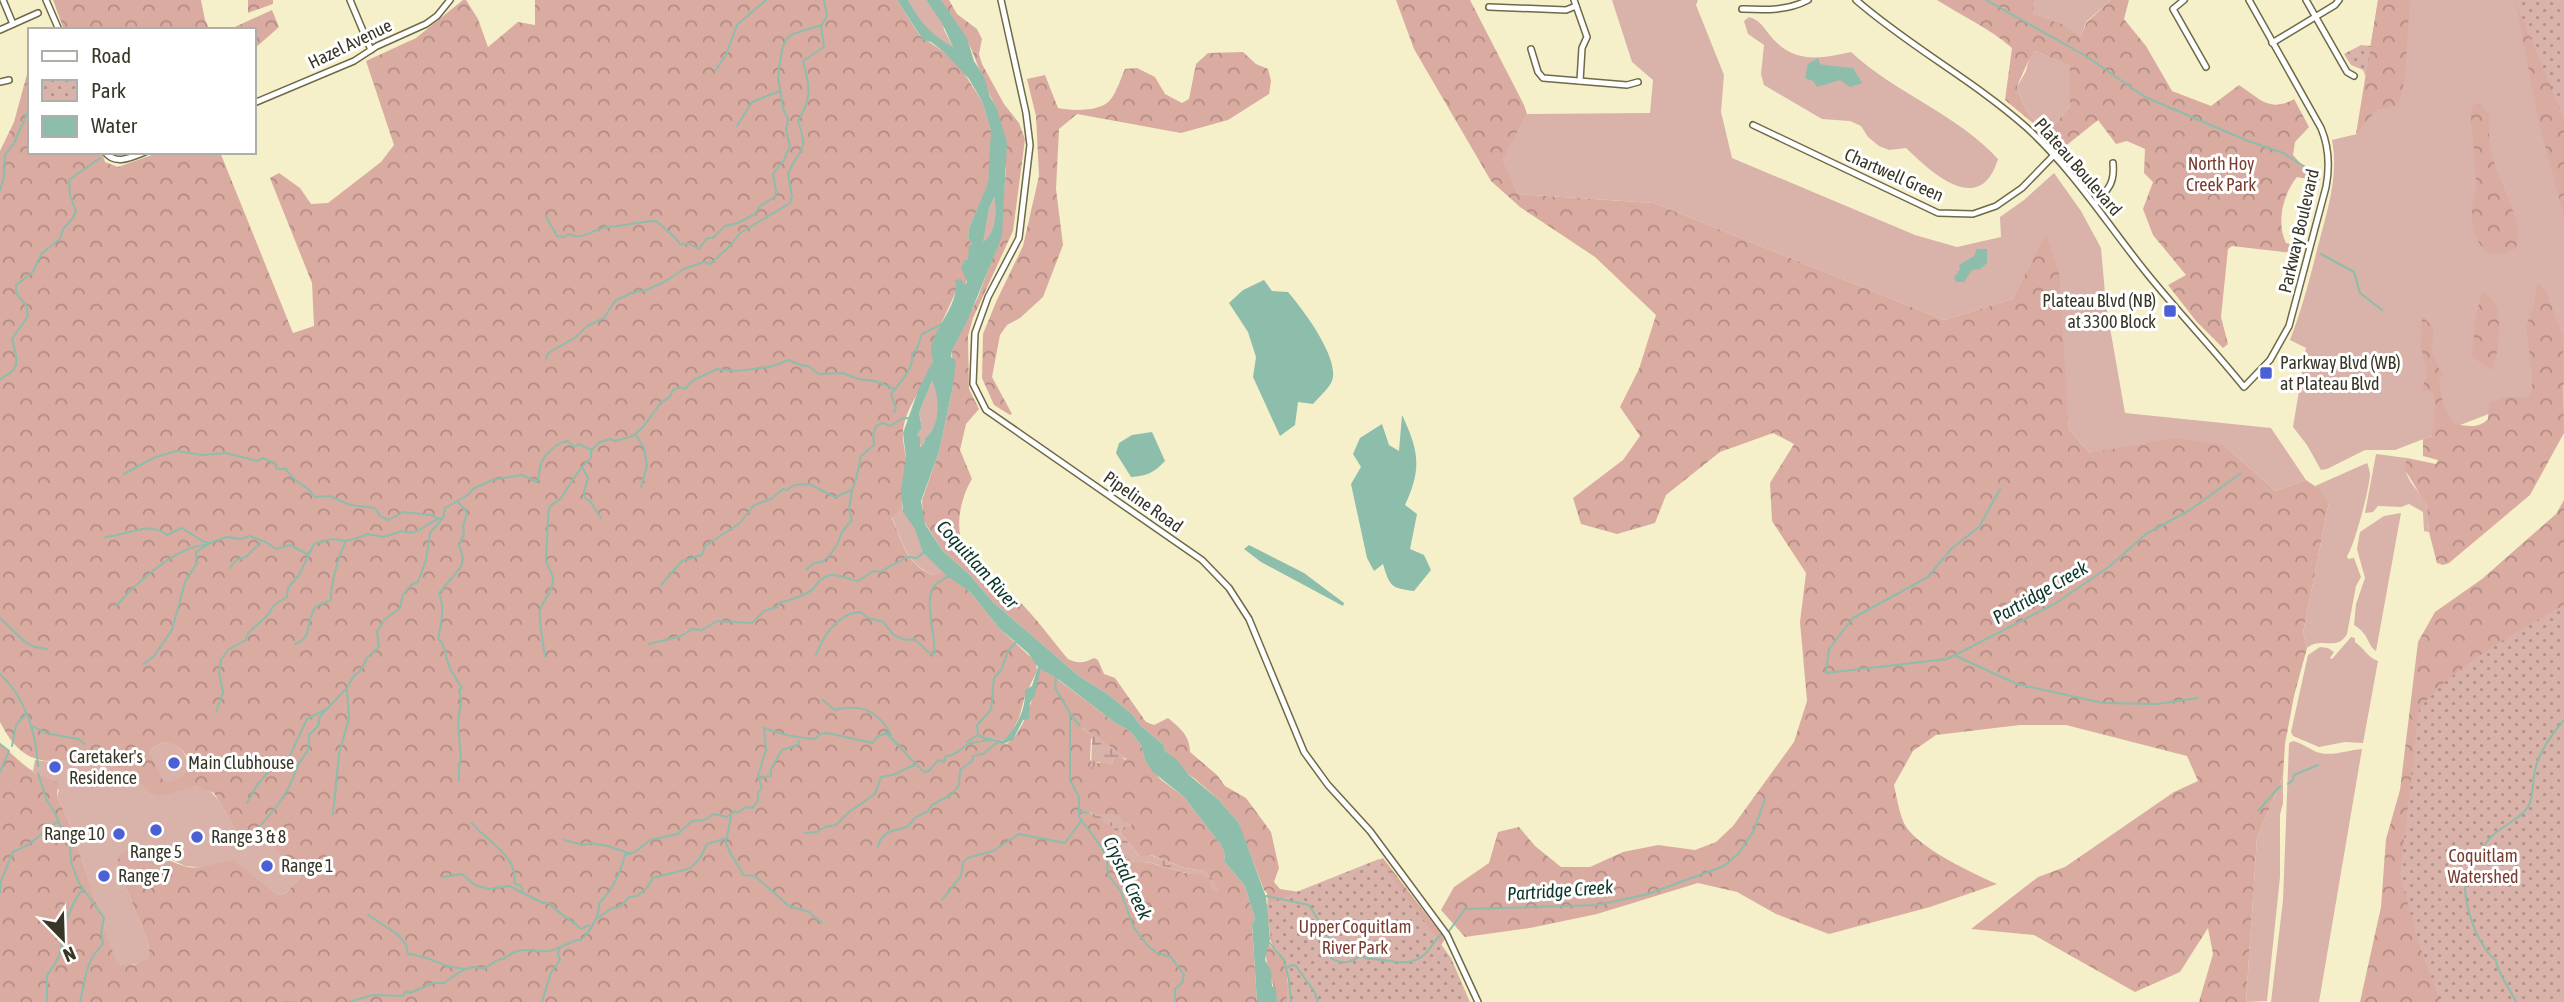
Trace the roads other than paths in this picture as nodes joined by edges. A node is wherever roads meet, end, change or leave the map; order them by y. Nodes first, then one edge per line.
1 (3, 0) edge
2 (47, 0) edge
3 (350, 0) edge
4 (450, 0) edge
5 (1001, 0) edge
6 (1808, 0) edge
7 (1857, 0) edge
8 (2184, 0) edge
9 (2249, 0) edge
10 (2306, 0) edge
11 (2339, 0) edge
12 (1575, 3) edge
13 (1489, 7) dead end
14 (1742, 9) dead end
15 (38, 13) dead end
16 (2315, 17) junction
17 (13, 24) junction
18 (58, 28) edge
19 (0, 30) edge
20 (2272, 43) junction
21 (1531, 49) dead end
22 (371, 50) junction
23 (2206, 67) dead end
24 (2354, 76) dead end
25 (9, 80) dead end
26 (1580, 81) junction
27 (0, 82) edge
28 (1638, 82) dead end
29 (256, 102) edge
30 (1754, 125) dead end
31 (107, 154) edge
32 (138, 154) edge
33 (2054, 155) junction
34 (2113, 163) dead end
35 (2095, 204) junction
36 (2244, 387) joint
37 (1478, 1002) edge

1 - 17 street
2 - 18 street
3 - 22 street
4 - 22 street, Hazel Avenue
5 - 37 street, Pipeline Road
6 - 14 street
7 - 33 street, Plateau Boulevard
8 - 23 street
9 - 20 street, Parkway Boulevard
10 - 16 street
11 - 16 street
12 - 13 street
12 - 26 street
15 - 17 street
16 - 20 street
16 - 24 street
17 - 19 street
20 - 36 street, Parkway Boulevard
21 - 26 street
22 - 29 street, Hazel Avenue
25 - 27 street
26 - 28 street
30 - 33 street, Chartwell Green
31 - 32 street
33 - 35 street, Plateau Boulevard
34 - 35 street
35 - 36 street, Plateau Boulevard

